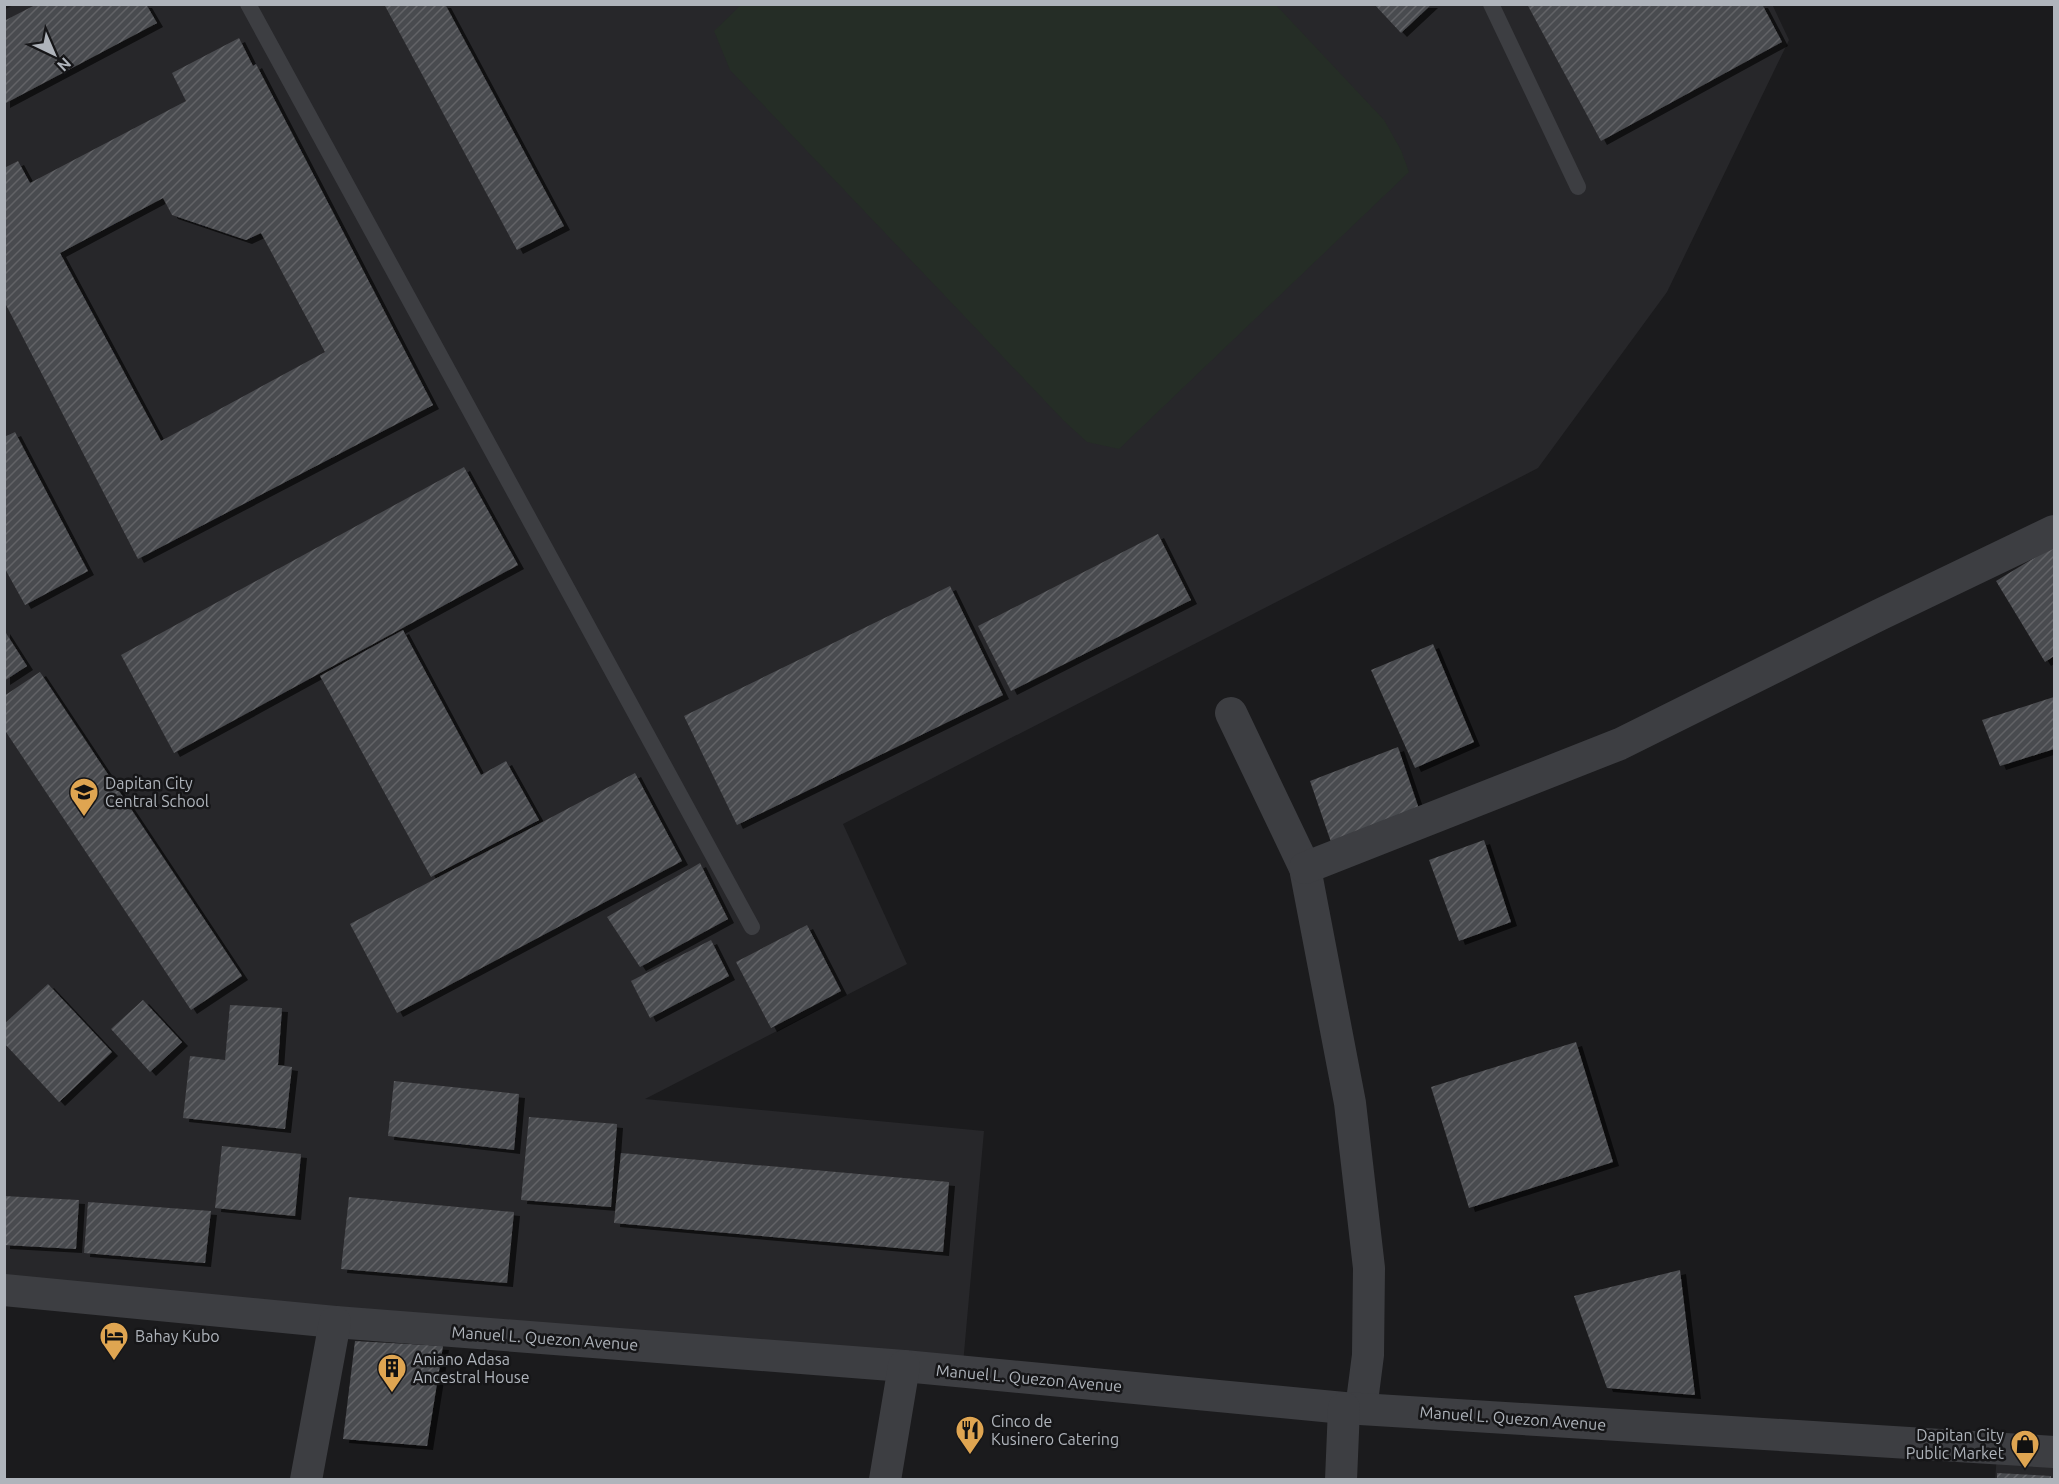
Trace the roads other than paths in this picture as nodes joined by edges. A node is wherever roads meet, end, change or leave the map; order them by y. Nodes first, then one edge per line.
1 (248, 4) edge
2 (1491, 4) edge
3 (1578, 187) dead end
4 (2055, 531) edge
5 (1231, 713) dead end
6 (1305, 868) junction
7 (752, 927) dead end
8 (4, 1290) edge
9 (335, 1322) junction
10 (904, 1366) junction
11 (1353, 1409) junction
12 (2055, 1452) edge
13 (306, 1479) edge
14 (885, 1479) edge
15 (1341, 1479) edge

1 - 7 lane
2 - 3 lane
4 - 6 street
5 - 6 street
6 - 11 street
8 - 9 street, Manuel L. Quezon Avenue
9 - 10 street, Manuel L. Quezon Avenue
9 - 13 street
10 - 11 street, Manuel L. Quezon Avenue
10 - 14 street
11 - 12 street, Manuel L. Quezon Avenue
11 - 15 street

